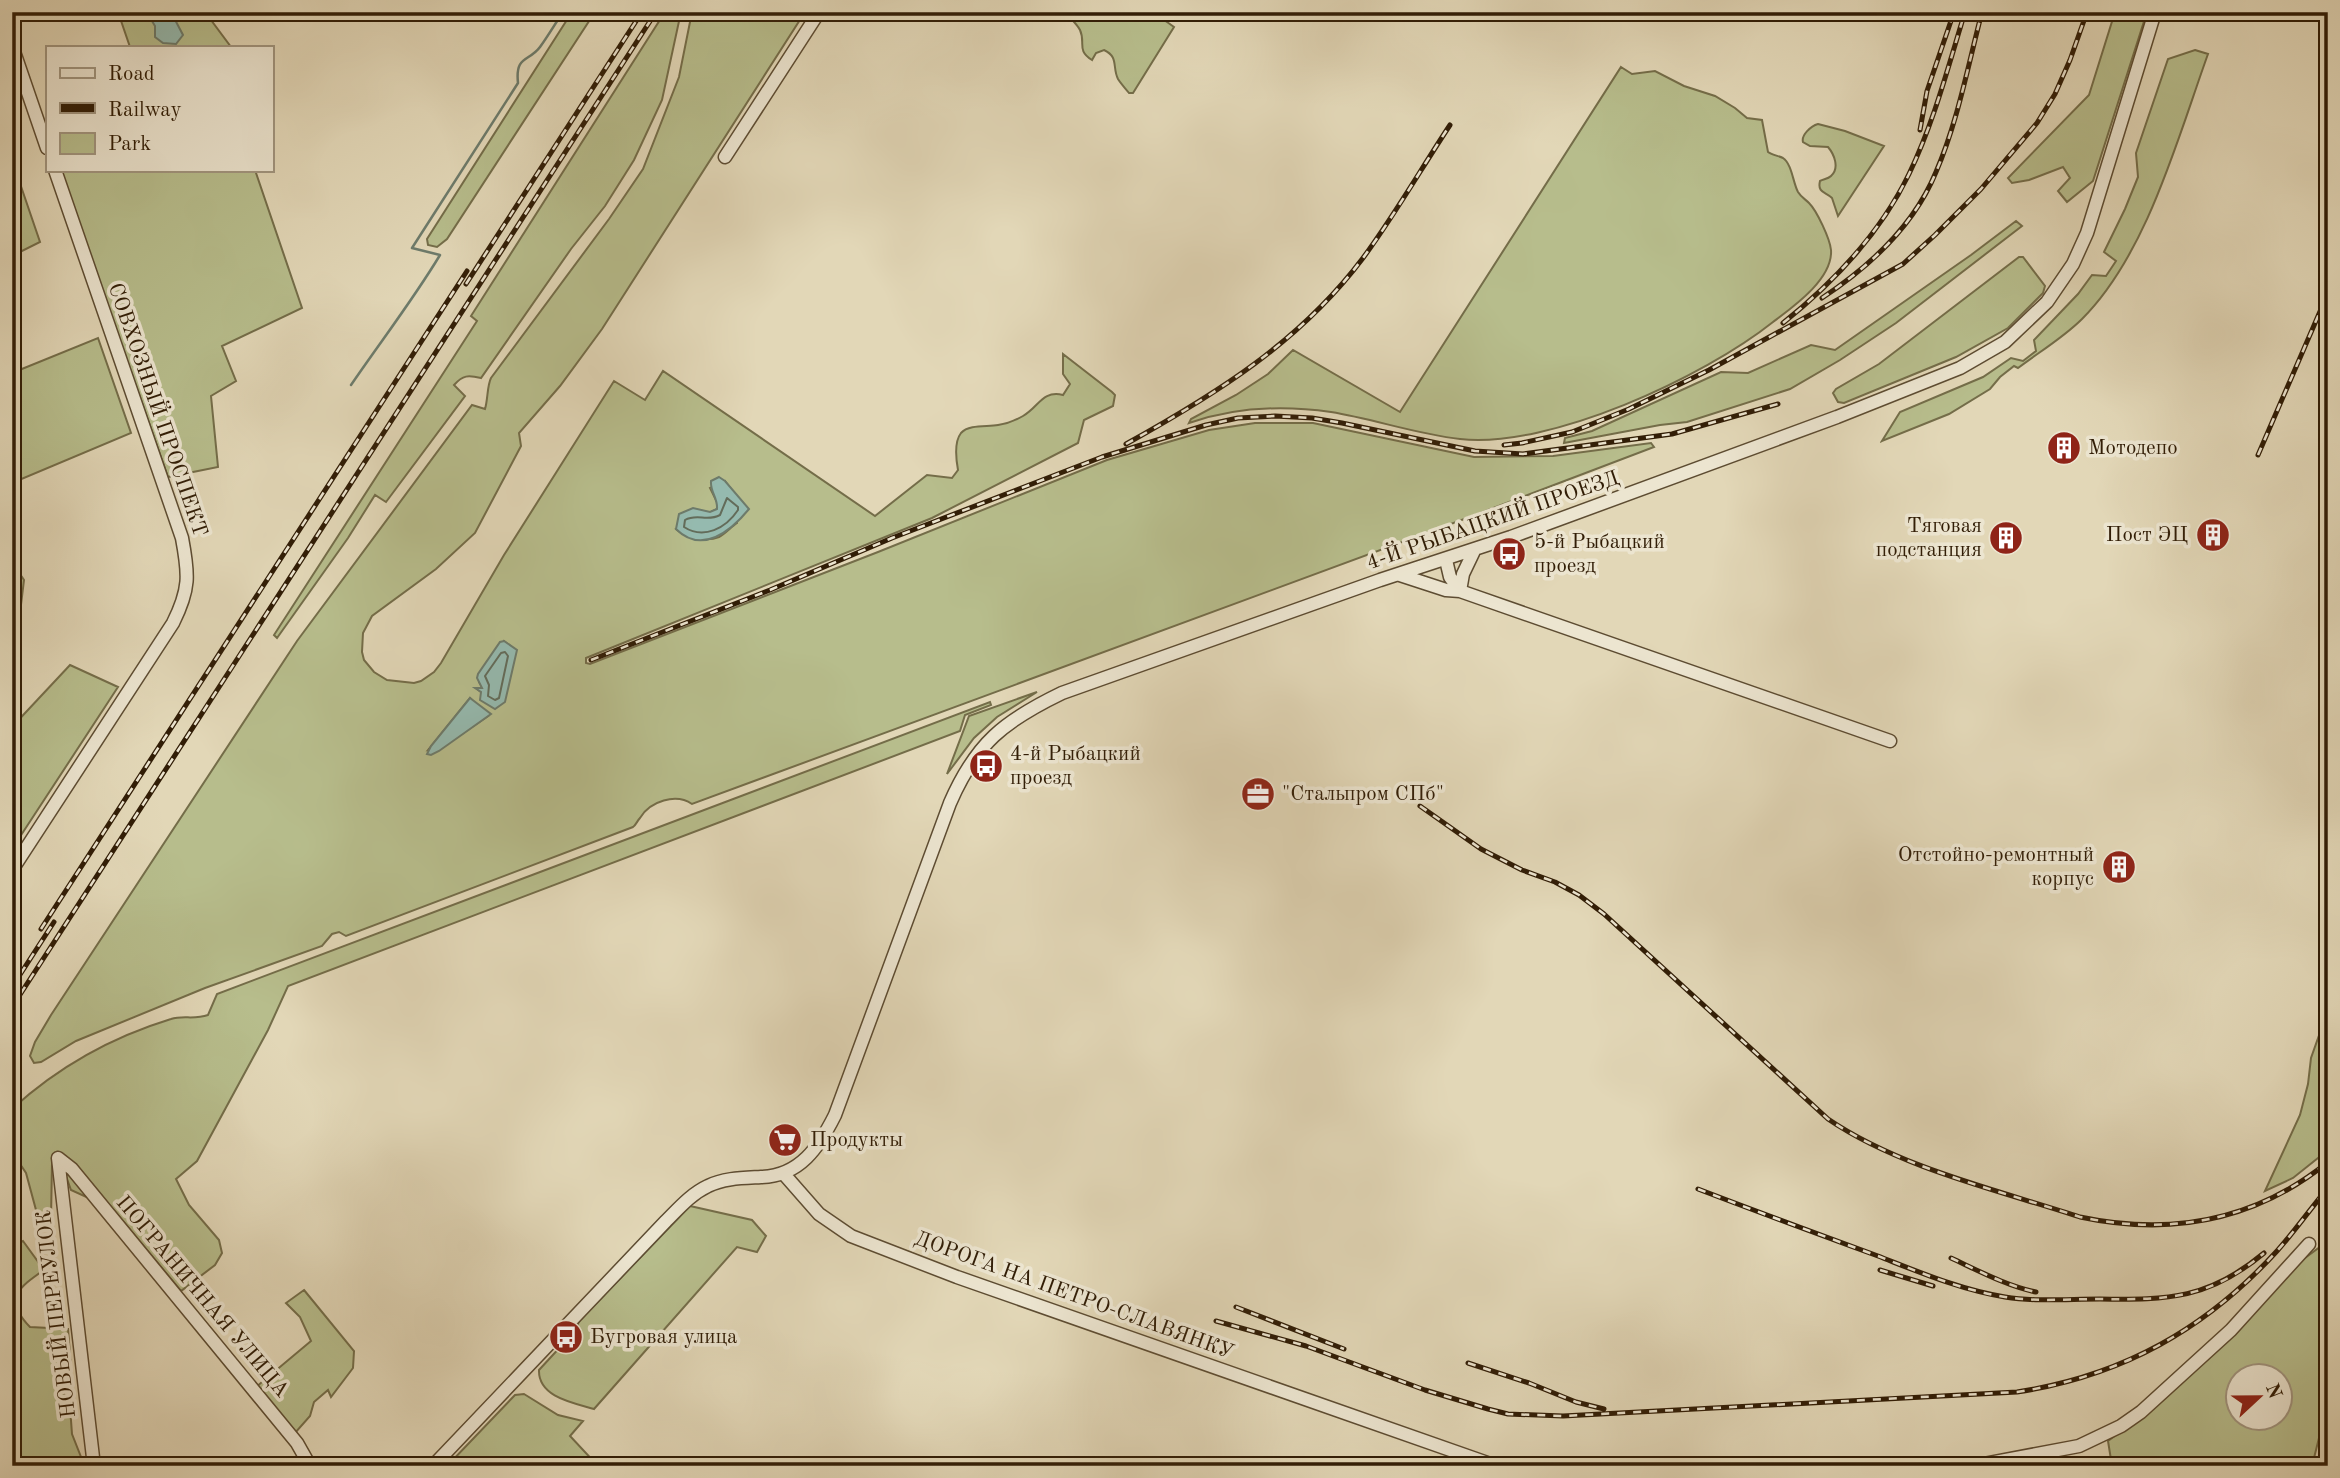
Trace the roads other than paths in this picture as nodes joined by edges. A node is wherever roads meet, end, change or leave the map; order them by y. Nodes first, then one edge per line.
1 (819, 12) edge
2 (2155, 12) edge
3 (12, 46) edge
4 (46, 145) edge
5 (725, 157) dead end
6 (56, 172) edge
7 (1474, 551) junction
8 (1446, 560) junction
9 (1399, 575) junction
10 (1460, 591) junction
11 (1890, 741) dead end
12 (12, 870) edge
13 (58, 1158) joint
14 (783, 1173) junction
15 (2309, 1244) dead end
16 (94, 1466) edge
17 (310, 1466) edge
18 (433, 1466) edge
19 (1496, 1466) edge
20 (1973, 1466) edge

1 - 5 street
2 - 7 street, 4-Й РЫБАЦКИЙ ПРОЕЗД
3 - 4 street
6 - 12 street, СОВХОЗНЫЙ ПРОСПЕКТ
7 - 8 street, 4-Й РЫБАЦКИЙ ПРОЕЗД
7 - 10 street
8 - 9 street, 4-Й РЫБАЦКИЙ ПРОЕЗД
8 - 10 street
9 - 10 street
9 - 14 street, 4-Й РЫБАЦКИЙ ПРОЕЗД
10 - 11 street
13 - 16 street, НОВЫЙ ПЕРЕУЛОК
13 - 17 street, ПОГРАНИЧНАЯ УЛИЦА
14 - 18 street
14 - 19 street, ДОРОГА НА ПЕТРО-СЛАВЯНКУ
15 - 20 street

